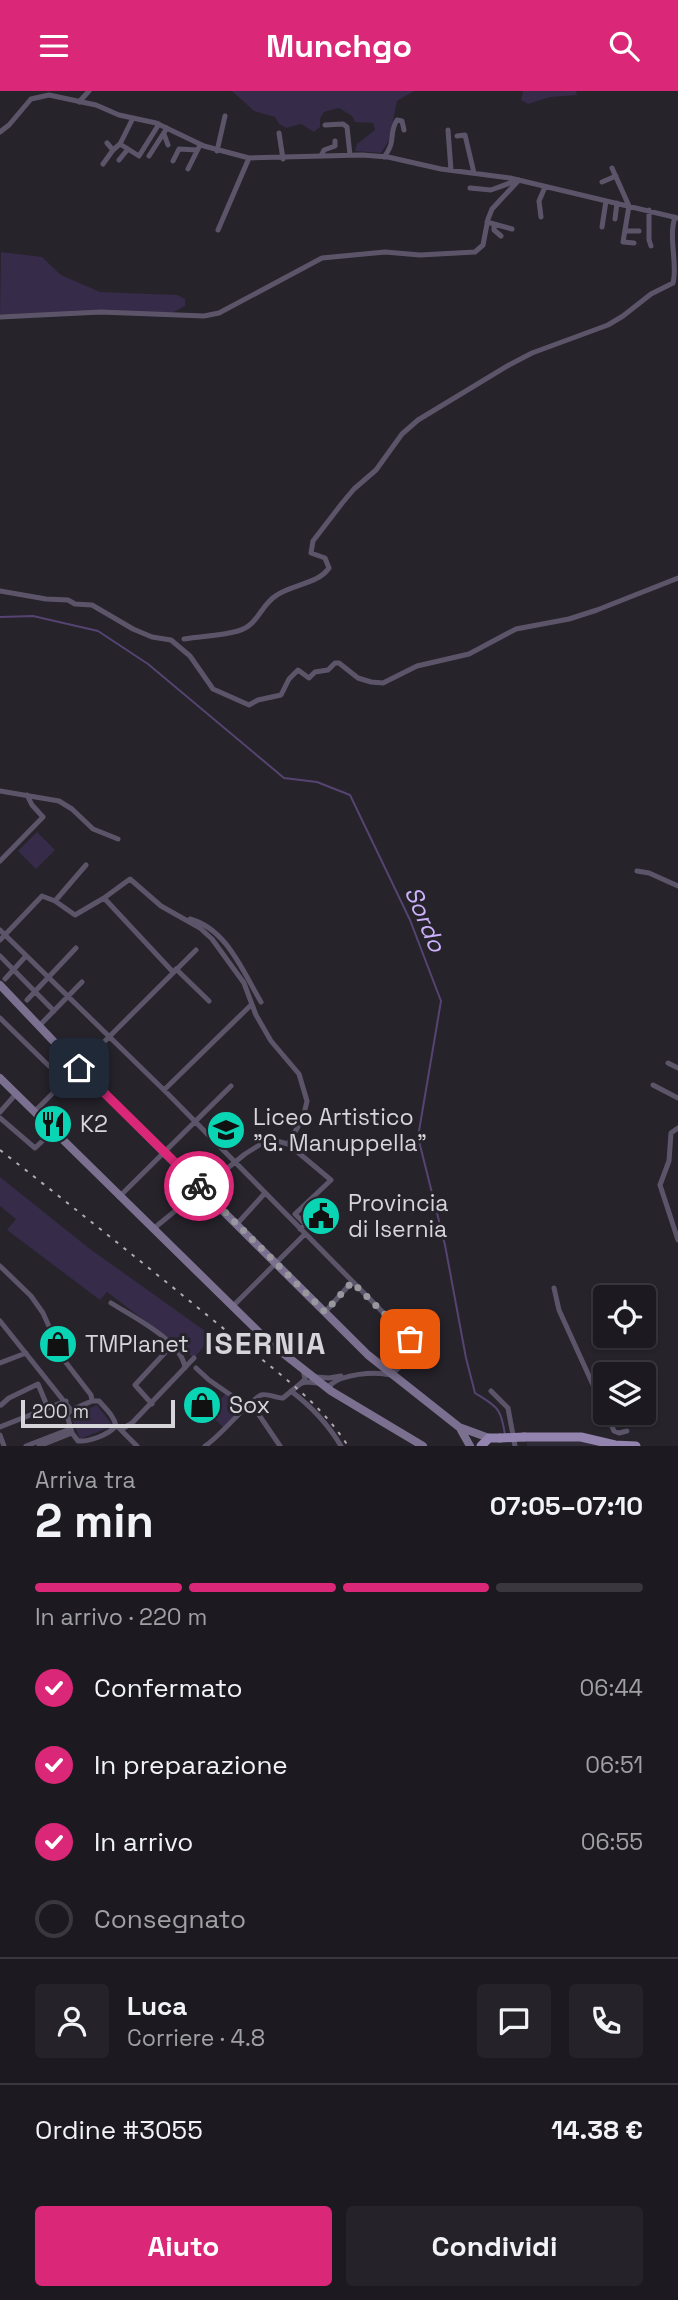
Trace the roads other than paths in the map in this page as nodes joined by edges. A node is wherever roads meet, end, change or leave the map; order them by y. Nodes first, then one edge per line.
1 (71, 91) edge
2 (89, 91) edge
3 (66, 99) junction
4 (79, 102) junction
5 (225, 116) dead end
6 (133, 118) junction
7 (159, 124) junction
8 (325, 125) dead end
9 (167, 128) junction
10 (404, 129) dead end
11 (447, 130) dead end
12 (0, 132) edge
13 (279, 133) dead end
14 (163, 134) junction
15 (457, 136) dead end
16 (335, 141) dead end
17 (107, 143) dead end
18 (120, 143) junction
19 (168, 145) dead end
20 (197, 148) junction
21 (128, 149) junction
22 (113, 150) junction
23 (217, 151) junction
24 (351, 155) junction
25 (149, 156) dead end
26 (321, 156) junction
27 (441, 156) dead end
28 (384, 157) junction
29 (249, 158) junction
30 (190, 159) dead end
31 (283, 159) junction
32 (119, 160) dead end
33 (449, 160) junction
34 (173, 161) dead end
35 (103, 164) dead end
36 (612, 168) dead end
37 (188, 169) dead end
38 (451, 170) junction
39 (474, 173) junction
40 (616, 176) junction
41 (519, 180) junction
42 (602, 183) dead end
43 (545, 187) junction
44 (470, 188) dead end
45 (491, 190) junction
46 (481, 195) dead end
47 (606, 201) junction
48 (617, 206) junction
49 (629, 206) junction
50 (649, 210) junction
51 (608, 213) dead end
52 (541, 217) dead end
53 (677, 218) edge
54 (615, 219) dead end
55 (487, 222) junction
56 (494, 224) junction
57 (602, 227) dead end
58 (512, 229) dead end
59 (218, 230) dead end
60 (625, 231) junction
61 (639, 231) dead end
62 (500, 236) dead end
63 (674, 241) junction
64 (634, 243) dead end
65 (665, 245) dead end
66 (651, 246) dead end
67 (677, 285) edge
68 (0, 317) edge
69 (678, 577) edge
70 (0, 591) edge
71 (184, 639) dead end
72 (0, 791) edge
73 (27, 795) junction
74 (118, 839) dead end
75 (0, 861) edge
76 (86, 865) dead end
77 (638, 871) dead end
78 (678, 887) edge
79 (104, 898) junction
80 (55, 901) junction
81 (187, 919) junction
82 (2, 935) edge
83 (76, 948) dead end
84 (196, 950) dead end
85 (0, 956) edge
86 (26, 956) junction
87 (13, 969) junction
88 (174, 970) junction
89 (48, 977) junction
90 (82, 982) dead end
91 (3, 988) edge
92 (35, 991) junction
93 (68, 996) junction
94 (27, 1000) dead end
95 (209, 1002) dead end
96 (261, 1002) dead end
97 (251, 1005) junction
98 (54, 1011) junction
99 (0, 1018) edge
100 (39, 1025) junction
101 (110, 1036) junction
102 (64, 1052) junction
103 (668, 1063) dead end
104 (79, 1068) junction
105 (678, 1068) edge
106 (0, 1078) edge
107 (653, 1085) dead end
108 (231, 1086) dead end
109 (164, 1090) junction
110 (16, 1094) junction
111 (678, 1098) edge
112 (0, 1112) edge
113 (34, 1112) junction
114 (0, 1118) edge
115 (195, 1122) junction
116 (678, 1128) edge
117 (53, 1131) junction
118 (288, 1143) junction
119 (165, 1152) junction
120 (236, 1162) junction
121 (202, 1190) junction
122 (265, 1193) junction
123 (120, 1196) junction
124 (237, 1224) junction
125 (153, 1230) junction
126 (303, 1232) junction
127 (678, 1240) edge
128 (276, 1263) junction
129 (0, 1266) edge
130 (352, 1282) junction
131 (554, 1288) dead end
132 (111, 1303) dead end
133 (233, 1306) junction
134 (325, 1312) junction
135 (0, 1321) edge
136 (173, 1344) junction
137 (26, 1353) junction
138 (368, 1355) junction
139 (194, 1359) dead end
140 (0, 1363) edge
141 (185, 1368) junction
142 (196, 1368) dead end
143 (306, 1373) junction
144 (391, 1375) junction
145 (300, 1384) junction
146 (322, 1384) junction
147 (291, 1391) junction
148 (331, 1391) junction
149 (491, 1391) dead end
150 (65, 1401) junction
151 (92, 1401) junction
152 (152, 1404) junction
153 (1, 1405) edge
154 (250, 1405) junction
155 (48, 1408) junction
156 (71, 1410) junction
157 (0, 1427) edge
158 (459, 1427) junction
159 (119, 1428) junction
160 (71, 1431) junction
161 (627, 1431) dead end
162 (0, 1435) edge
163 (489, 1438) junction
164 (4, 1446) edge
165 (26, 1446) edge
166 (39, 1446) edge
167 (137, 1446) edge
168 (205, 1446) edge
169 (280, 1446) edge
170 (341, 1446) edge
171 (423, 1446) edge
172 (470, 1446) edge
173 (481, 1446) edge
174 (515, 1446) edge
175 (624, 1446) edge
176 (636, 1446) edge

1 - 3 street
2 - 4 street
3 - 4 street
3 - 12 street
4 - 6 street
5 - 23 street
6 - 7 street
6 - 18 street
7 - 9 street
7 - 21 street
8 - 24 street
9 - 14 street
9 - 20 street
10 - 28 street
11 - 33 street
13 - 31 street
14 - 19 street
14 - 25 street
15 - 39 street
16 - 26 street
17 - 22 street
18 - 21 street
18 - 22 street
20 - 23 street
20 - 30 street
20 - 34 street
20 - 37 street
21 - 32 street
22 - 35 street
23 - 29 street
24 - 26 street
24 - 28 street
26 - 31 street
27 - 33 street
28 - 38 street
29 - 31 street
29 - 59 street
33 - 38 street
36 - 40 street
38 - 39 street
39 - 41 street
40 - 42 street
40 - 49 street
41 - 43 street
41 - 45 street
41 - 55 street
43 - 47 street
43 - 52 street
44 - 45 street
45 - 46 street
47 - 48 street
47 - 57 street
48 - 49 street
48 - 51 street
48 - 54 street
49 - 50 street
49 - 60 street
50 - 53 street
50 - 66 street
53 - 63 street
55 - 56 street
55 - 68 street
56 - 58 street
56 - 62 street
60 - 61 street
60 - 64 street
63 - 65 street
63 - 67 street
67 - 71 street
69 - 70 street
72 - 73 street
73 - 74 street
73 - 75 street
76 - 80 street
77 - 78 street
79 - 80 street
79 - 81 street
79 - 88 street
80 - 82 street
81 - 96 street
81 - 97 street
82 - 86 street
83 - 89 street
84 - 88 street
85 - 87 street
86 - 87 street
86 - 89 street
87 - 91 street
87 - 92 street
88 - 95 street
88 - 101 street
89 - 92 street
89 - 93 street
90 - 93 street
91 - 100 main road
92 - 94 street
92 - 98 street
93 - 98 street
93 - 101 street
97 - 109 street
97 - 118 street
98 - 100 street
99 - 102 street
100 - 102 main road
101 - 104 street
101 - 109 street
102 - 104 main road
103 - 105 street
104 - 113 street
104 - 119 main road
106 - 110 main road
107 - 111 street
108 - 115 street
109 - 115 street
110 - 112 street
110 - 113 main road
113 - 117 main road
114 - 117 street
115 - 119 street
115 - 120 street
116 - 127 street
117 - 123 main road
118 - 120 street
118 - 126 street
119 - 121 main road
119 - 123 street
120 - 121 street
120 - 122 street
121 - 124 main road
121 - 125 street
122 - 124 street
122 - 126 street
123 - 125 main road
124 - 128 main road
125 - 133 main road
126 - 128 street
126 - 130 street
128 - 133 street
128 - 134 main road
129 - 151 street
130 - 134 street
130 - 144 street
131 - 161 street
132 - 136 street
133 - 143 main road
134 - 138 main road
135 - 137 street
136 - 141 street
136 - 152 street
137 - 140 street
137 - 150 street
138 - 143 street
138 - 144 main road
139 - 141 street
141 - 152 street
142 - 154 street
143 - 145 street
143 - 146 main road
144 - 148 street
144 - 158 main road
145 - 146 street
145 - 147 street
146 - 148 main road
147 - 154 street
147 - 170 street
148 - 171 main road
149 - 174 street
150 - 155 street
150 - 156 street
151 - 156 street
151 - 159 street
152 - 159 street
153 - 155 street
154 - 168 street
154 - 169 street
155 - 157 street
156 - 160 street
158 - 163 main road
158 - 172 main road
159 - 160 street
159 - 167 street
160 - 165 street
160 - 166 street
162 - 164 street
163 - 173 main road
163 - 175 main road, bridge
175 - 176 main road

